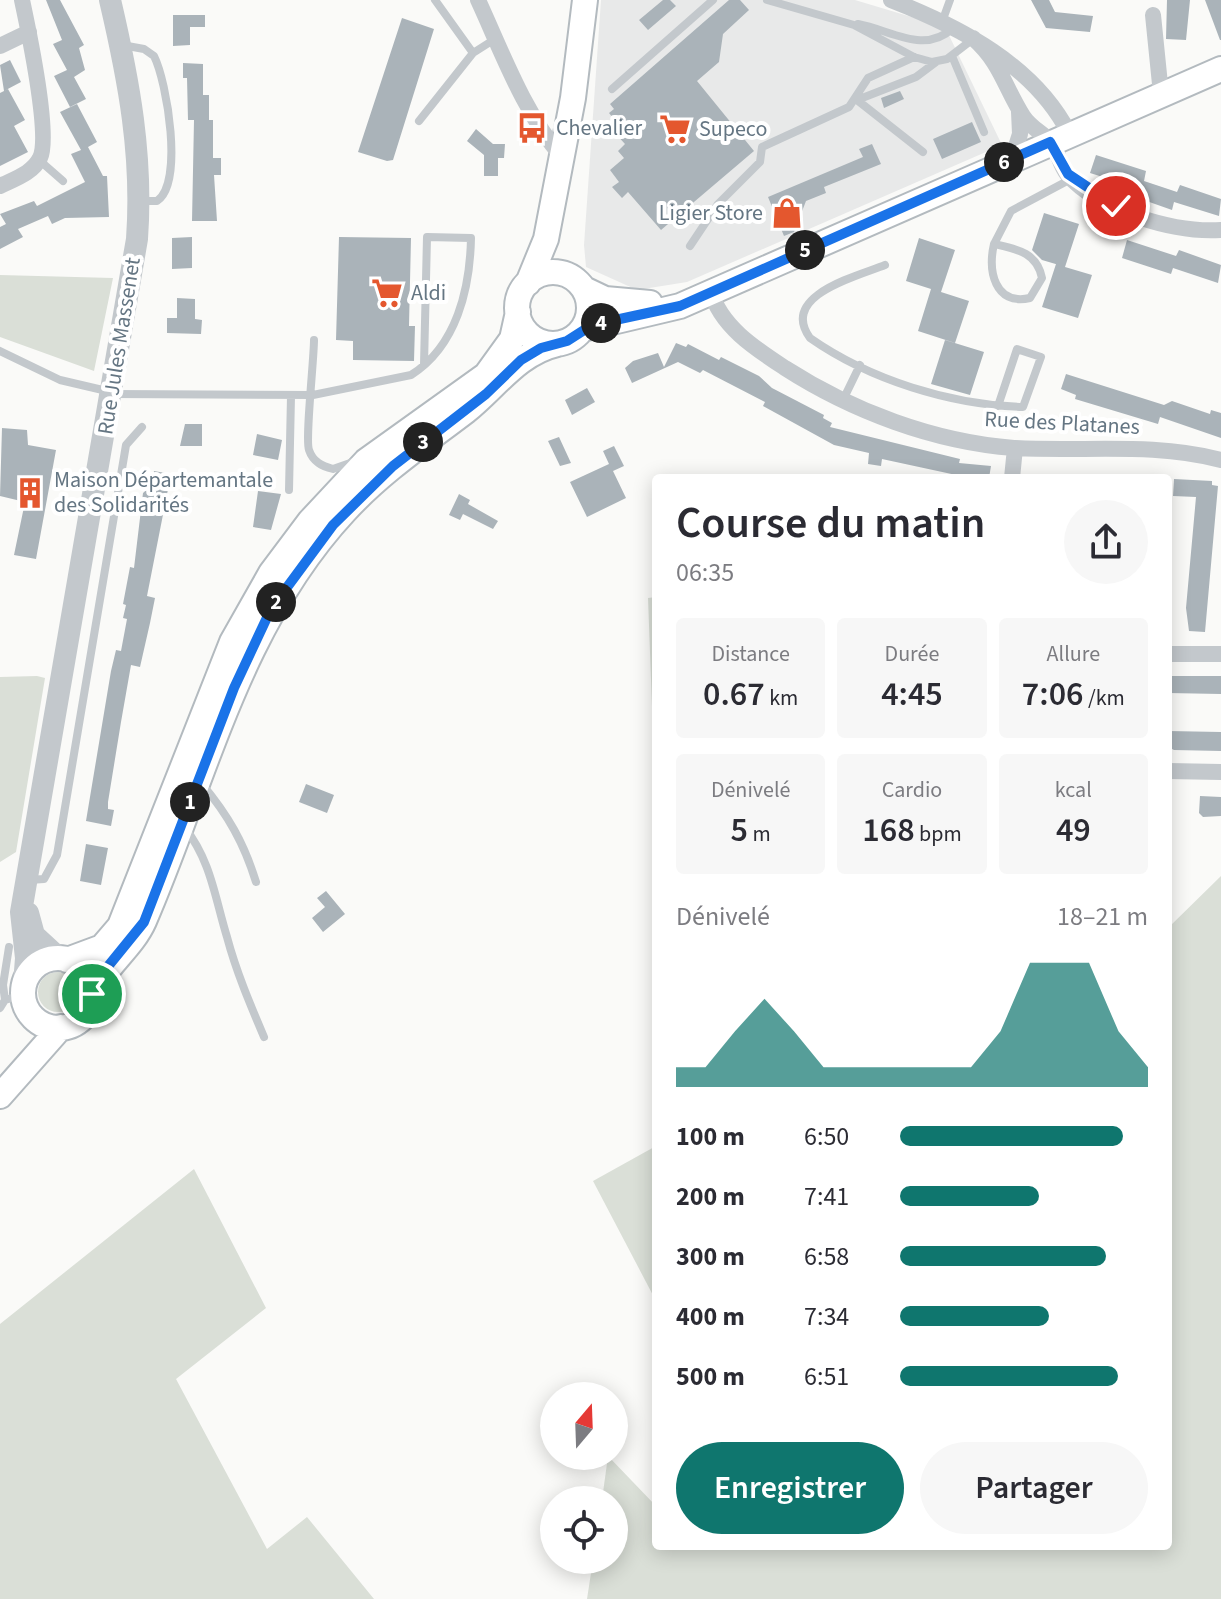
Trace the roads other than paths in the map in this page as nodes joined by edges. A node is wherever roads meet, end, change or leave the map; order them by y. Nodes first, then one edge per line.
1 (22, 0) edge
2 (110, 0) edge
3 (435, 0) edge
4 (478, 0) edge
5 (585, 0) edge
6 (713, 0) edge
7 (767, 0) edge
8 (891, 0) edge
9 (950, 0) edge
10 (1153, 15) dead end
11 (842, 21) junction
12 (948, 25) junction
13 (29, 32) junction
14 (496, 38) junction
15 (973, 38) junction
16 (121, 45) junction
17 (0, 46) edge
18 (473, 53) junction
19 (952, 56) junction
20 (914, 57) junction
21 (936, 62) junction
22 (1221, 69) edge
23 (612, 89) dead end
24 (1161, 94) junction
25 (857, 100) junction
26 (1018, 107) junction
27 (419, 121) dead end
28 (984, 132) dead end
29 (1059, 137) junction
30 (923, 152) dead end
31 (562, 157) junction
32 (1012, 159) junction
33 (39, 160) junction
34 (1072, 178) junction
35 (63, 181) dead end
36 (0, 186) edge
37 (139, 201) junction
38 (1221, 230) edge
39 (994, 244) junction
40 (690, 246) dead end
41 (885, 265) dead end
42 (528, 283) junction
43 (579, 284) junction
44 (711, 291) junction
45 (518, 312) junction
46 (583, 329) junction
47 (314, 340) dead end
48 (557, 344) junction
49 (0, 351) edge
50 (424, 365) junction
51 (860, 365) junction
52 (111, 393) junction
53 (313, 395) junction
54 (291, 396) junction
55 (843, 400) junction
56 (998, 406) junction
57 (427, 416) junction
58 (142, 427) dead end
59 (393, 427) dead end
60 (1015, 448) junction
61 (382, 449) junction
62 (1221, 460) edge
63 (1012, 474) edge
64 (289, 490) dead end
65 (1172, 654) edge
66 (1221, 654) edge
67 (63, 677) junction
68 (87, 681) junction
69 (1172, 771) edge
70 (1221, 772) edge
71 (190, 775) junction
72 (182, 824) junction
73 (28, 880) junction
74 (256, 882) dead end
75 (9, 947) dead end
76 (63, 959) junction
77 (92, 994) junction
78 (16, 1000) edge
79 (61, 1027) junction
80 (264, 1037) dead end
81 (0, 1095) edge

1 - 13 street
2 - 16 street, Rue Jules Massenet
3 - 18 lane
4 - 14 street
5 - 31 main road
6 - 23 lane
7 - 11 lane
8 - 12 street
9 - 12 lane
10 - 24 street
11 - 12 lane
11 - 20 lane
12 - 15 street
13 - 17 street
13 - 33 street
14 - 18 lane
14 - 31 street
15 - 19 lane
15 - 26 street
15 - 29 street
16 - 37 street, Rue Jules Massenet
16 - 37 lane
18 - 27 lane
19 - 21 lane
19 - 28 lane
20 - 21 lane
20 - 25 lane
21 - 25 lane
22 - 24 main road
24 - 29 main road
25 - 30 lane
25 - 40 lane
26 - 29 street
26 - 32 street
29 - 32 main road
29 - 34 street
31 - 42 main road
31 - 43 main road
32 - 44 main road
33 - 35 lane
33 - 36 street
34 - 38 street
34 - 39 lane
37 - 52 street, Rue Jules Massenet
39 - 39 lane
41 - 51 lane
42 - 43 main road
42 - 45 main road
43 - 44 main road
43 - 46 main road
44 - 46 main road
44 - 55 street, Rue des Platanes
45 - 48 main road
45 - 57 main road
46 - 48 main road
47 - 53 lane
48 - 61 main road
49 - 52 lane
50 - 50 lane
50 - 53 lane
51 - 55 lane
51 - 56 lane
52 - 54 lane
52 - 67 street, Rue Jules Massenet
53 - 54 lane
53 - 61 lane
54 - 64 lane
55 - 60 street, Rue des Platanes
56 - 56 lane
57 - 59 lane
57 - 61 main road
58 - 68 lane
60 - 62 street, Rue des Platanes
60 - 63 street
61 - 71 main road
65 - 66 street
67 - 68 lane
67 - 73 street, Rue Jules Massenet
68 - 73 lane
69 - 70 street
71 - 72 main road
71 - 74 lane
71 - 76 main road
72 - 77 main road
72 - 80 lane
73 - 76 street, Rue Jules Massenet
73 - 78 street, Rue Jules Massenet
75 - 78 lane
76 - 77 main road
76 - 78 main road
77 - 79 main road
78 - 79 main road
78 - 81 main road
79 - 81 main road

